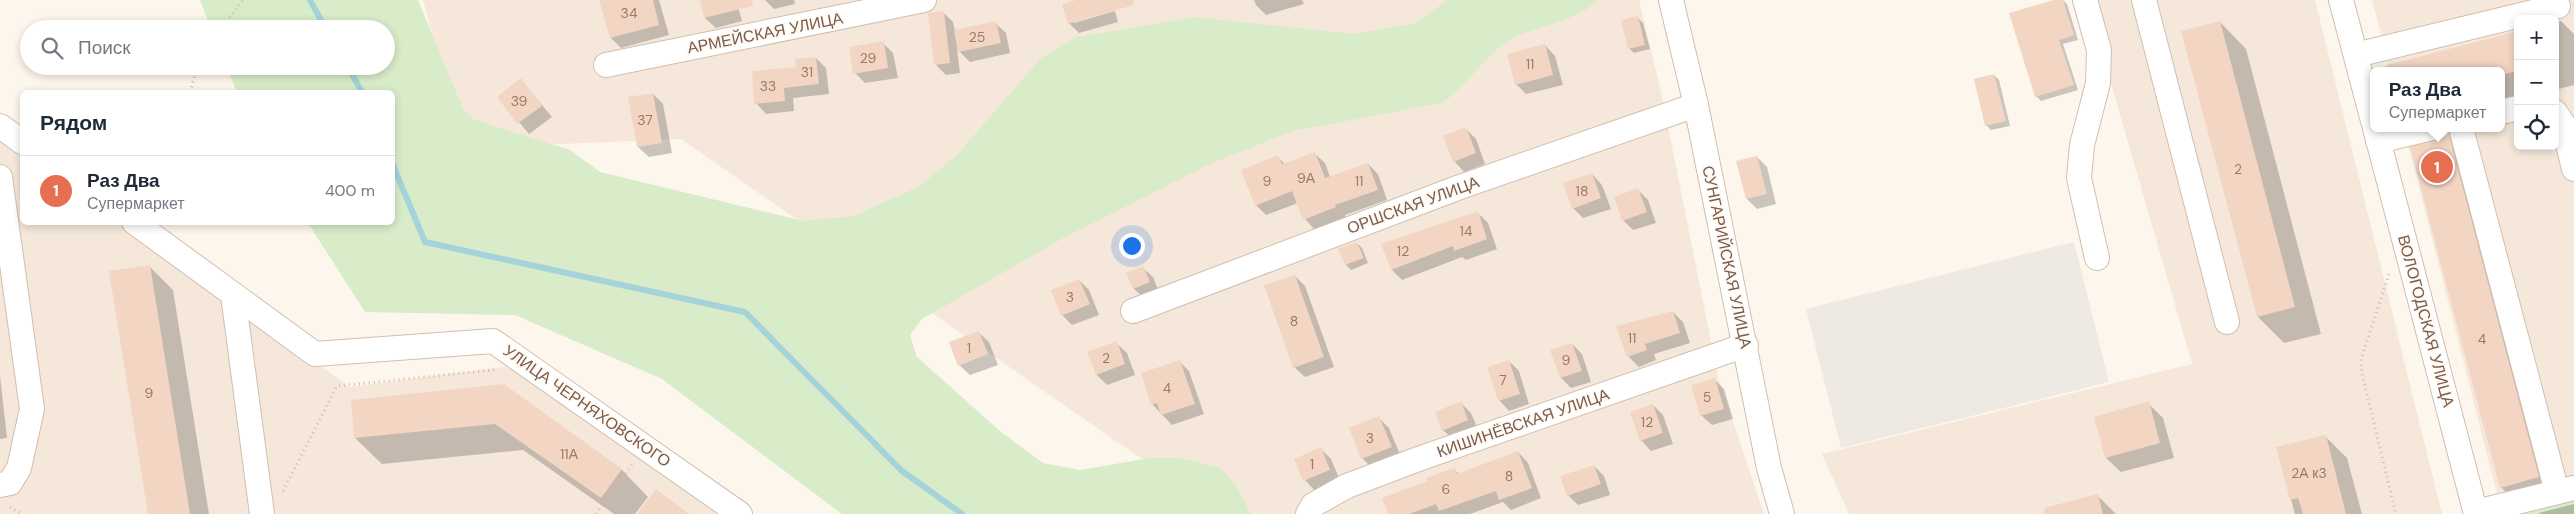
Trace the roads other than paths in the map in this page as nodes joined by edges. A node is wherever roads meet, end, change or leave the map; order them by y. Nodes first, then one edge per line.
1 (1671, 0) edge
2 (2086, 0) edge
3 (2144, 0) edge
4 (2342, 0) edge
5 (915, 1) edge
6 (2558, 6) dead end
7 (2356, 55) junction
8 (606, 65) dead end
9 (1696, 105) junction
10 (2370, 108) edge
11 (2559, 118) edge
12 (0, 126) edge
13 (2377, 132) edge
14 (2462, 132) edge
15 (20, 141) edge
16 (2574, 170) edge
17 (0, 178) edge
18 (138, 225) edge
19 (2097, 258) dead end
20 (233, 296) junction
21 (1133, 311) dead end
22 (2227, 322) dead end
23 (1746, 345) junction
24 (2565, 490) edge
25 (3, 496) edge
26 (2476, 513) edge
27 (262, 514) edge
28 (740, 514) edge
29 (1308, 514) edge
30 (1782, 514) edge

1 - 9 street, СУНГАРИЙСКАЯ УЛИЦА
2 - 19 street
3 - 22 street
4 - 7 street, ВОЛОГОДСКАЯ УЛИЦА
5 - 8 street, АРМЕЙСКАЯ УЛИЦА
6 - 7 street
7 - 10 street, ВОЛОГОДСКАЯ УЛИЦА
9 - 21 street, ОРШСКАЯ УЛИЦА
9 - 23 street, СУНГАРИЙСКАЯ УЛИЦА
11 - 16 street
12 - 15 street
13 - 26 street, ВОЛОГОДСКАЯ УЛИЦА
14 - 24 street
17 - 25 street
18 - 20 street, УЛИЦА ЧЕРНЯХОВСКОГО
20 - 27 street
20 - 28 street, УЛИЦА ЧЕРНЯХОВСКОГО
23 - 29 street, КИШИНЁВСКАЯ УЛИЦА
23 - 30 street, СУНГАРИЙСКАЯ УЛИЦА
24 - 26 street

